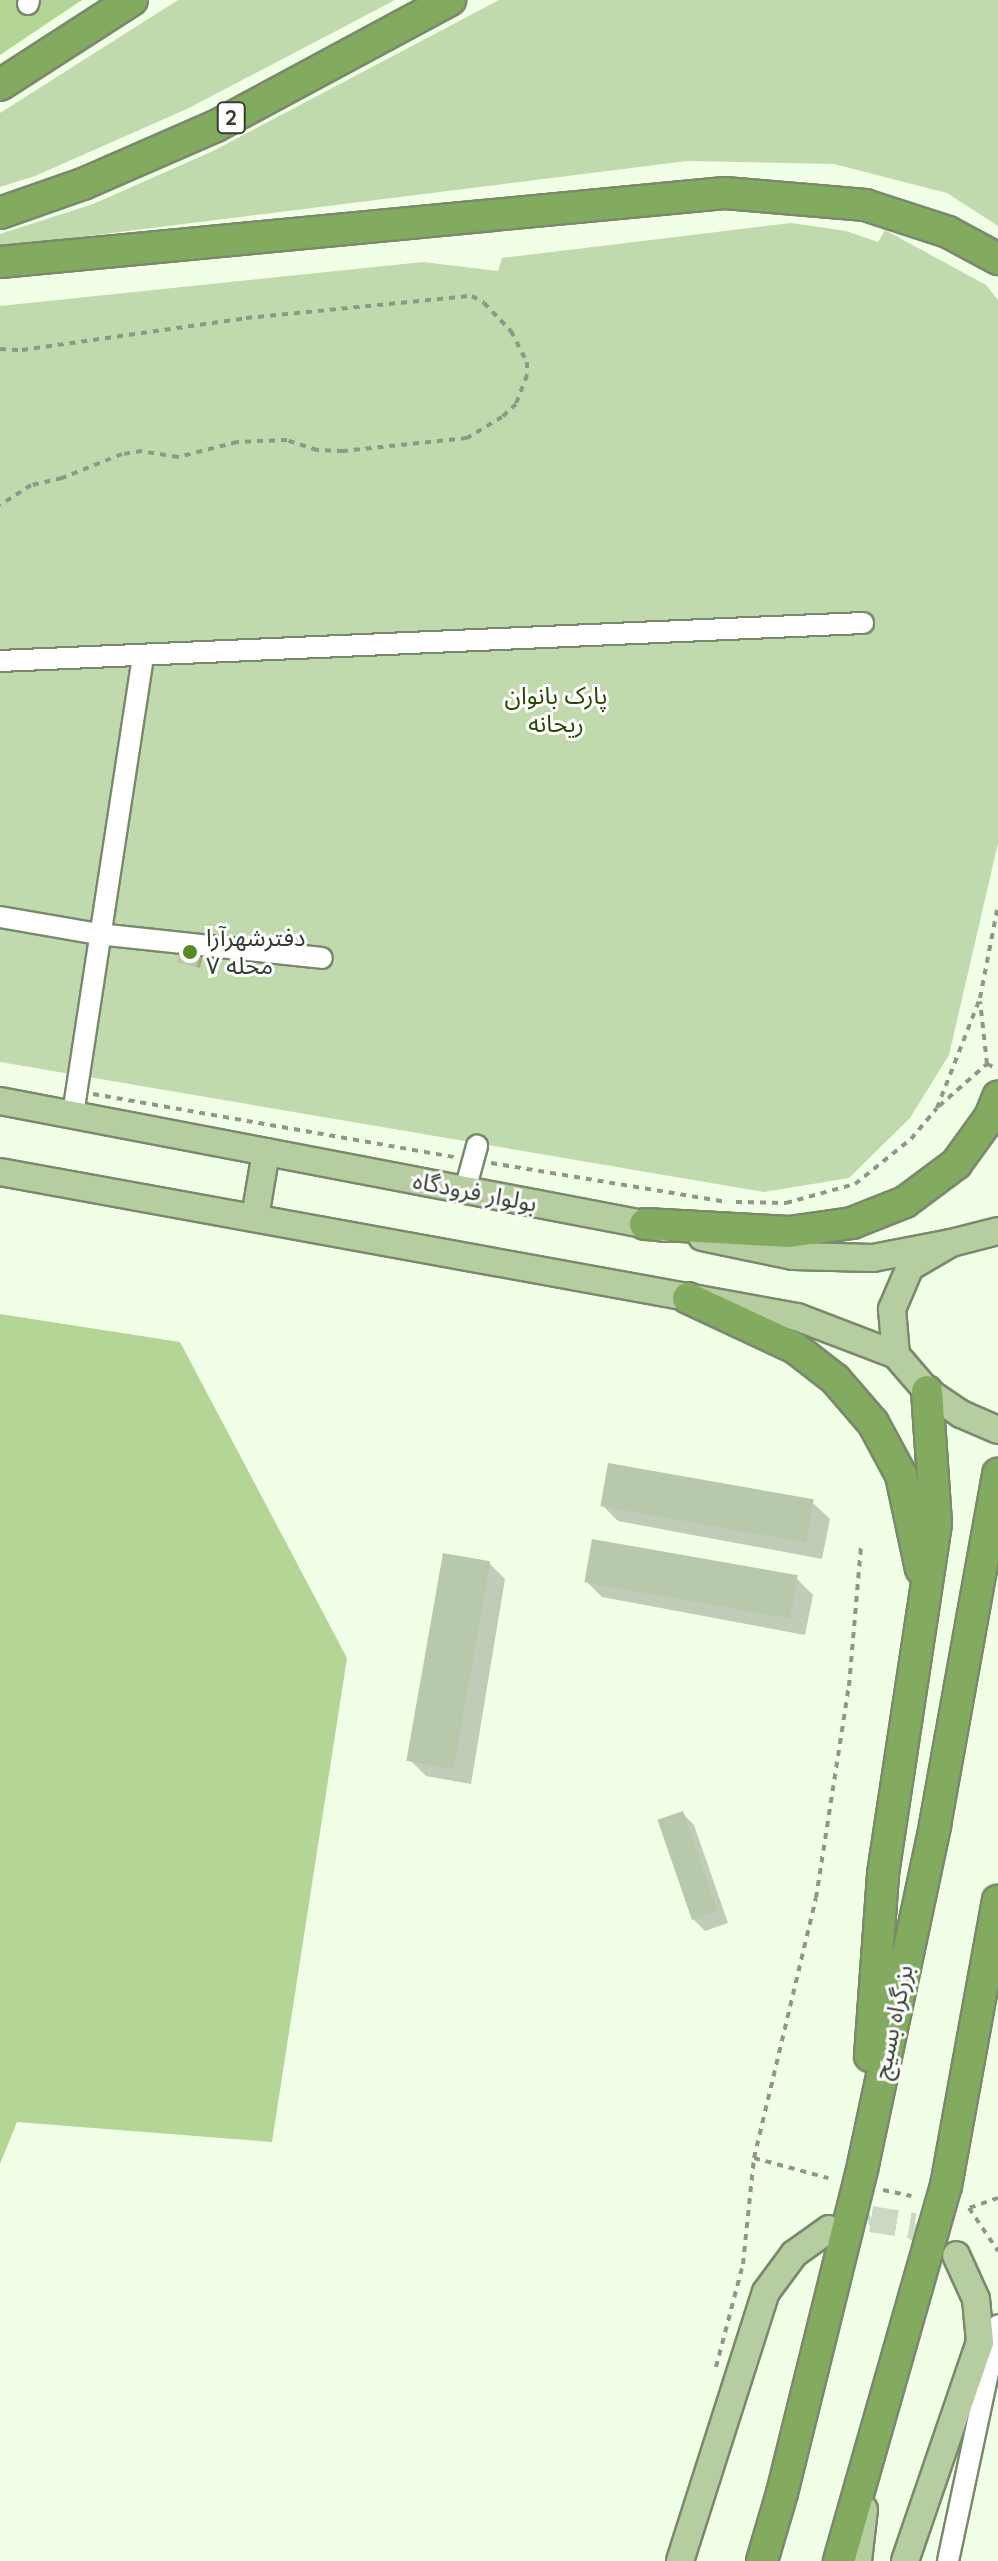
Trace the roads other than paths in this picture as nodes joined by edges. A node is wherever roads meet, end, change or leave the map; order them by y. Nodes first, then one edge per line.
1 (132, 0) edge
2 (143, 0) edge
3 (450, 0) edge
4 (81, 35) junction
5 (0, 85) edge
6 (0, 213) edge
7 (998, 259) edge
8 (0, 262) edge
9 (863, 623) dead end
10 (143, 655) junction
11 (0, 661) edge
12 (0, 917) edge
13 (98, 934) junction
14 (322, 958) dead end
15 (998, 1097) edge
16 (0, 1101) edge
17 (74, 1102) junction
18 (266, 1152) junction
19 (475, 1153) road end
20 (0, 1172) edge
21 (465, 1190) junction
22 (255, 1217) junction
23 (645, 1224) junction
24 (998, 1231) edge
25 (951, 1243) junction
26 (688, 1298) junction
27 (896, 1355) junction
28 (927, 1391) junction
29 (998, 1430) edge
30 (998, 1475) edge
31 (926, 1595) junction
32 (998, 1901) edge
33 (998, 2016) edge
34 (863, 2165) junction
35 (946, 2186) junction
36 (829, 2229) tunnel mouth
37 (956, 2255) tunnel mouth
38 (998, 2325) edge
39 (993, 2383) edge
40 (870, 2457) junction
41 (782, 2493) junction
42 (680, 2561) edge
43 (752, 2561) edge
44 (762, 2561) edge
45 (839, 2561) edge
46 (858, 2561) edge
47 (905, 2561) edge
48 (949, 2561) edge

1 - 4 highway
2 - 4 highway
3 - 6 highway, 2
4 - 5 highway
7 - 8 highway
9 - 10 street
10 - 11 street
10 - 13 street
12 - 13 street
13 - 14 street
13 - 17 street
15 - 23 highway
16 - 17 main road, بولوار فرودگاه
17 - 18 main road, بولوار فرودگاه
18 - 21 main road, بولوار فرودگاه
18 - 22 main road
19 - 21 street
20 - 22 main road
21 - 23 main road, بولوار فرودگاه
22 - 26 main road
23 - 25 main road, بولوار فرودگاه
24 - 25 main road
25 - 27 main road
26 - 27 main road
26 - 31 highway
27 - 28 main road
28 - 29 main road
28 - 31 highway
30 - 34 highway, بزرگراه بسیج
31 - 34 highway
32 - 35 highway
33 - 35 highway
34 - 41 highway, بزرگراه بسیج
35 - 40 highway
36 - 42 main road
37 - 47 main road
38 - 39 street
39 - 48 street
40 - 45 highway
40 - 46 main road
41 - 43 main road
41 - 44 highway, بزرگراه بسیج

